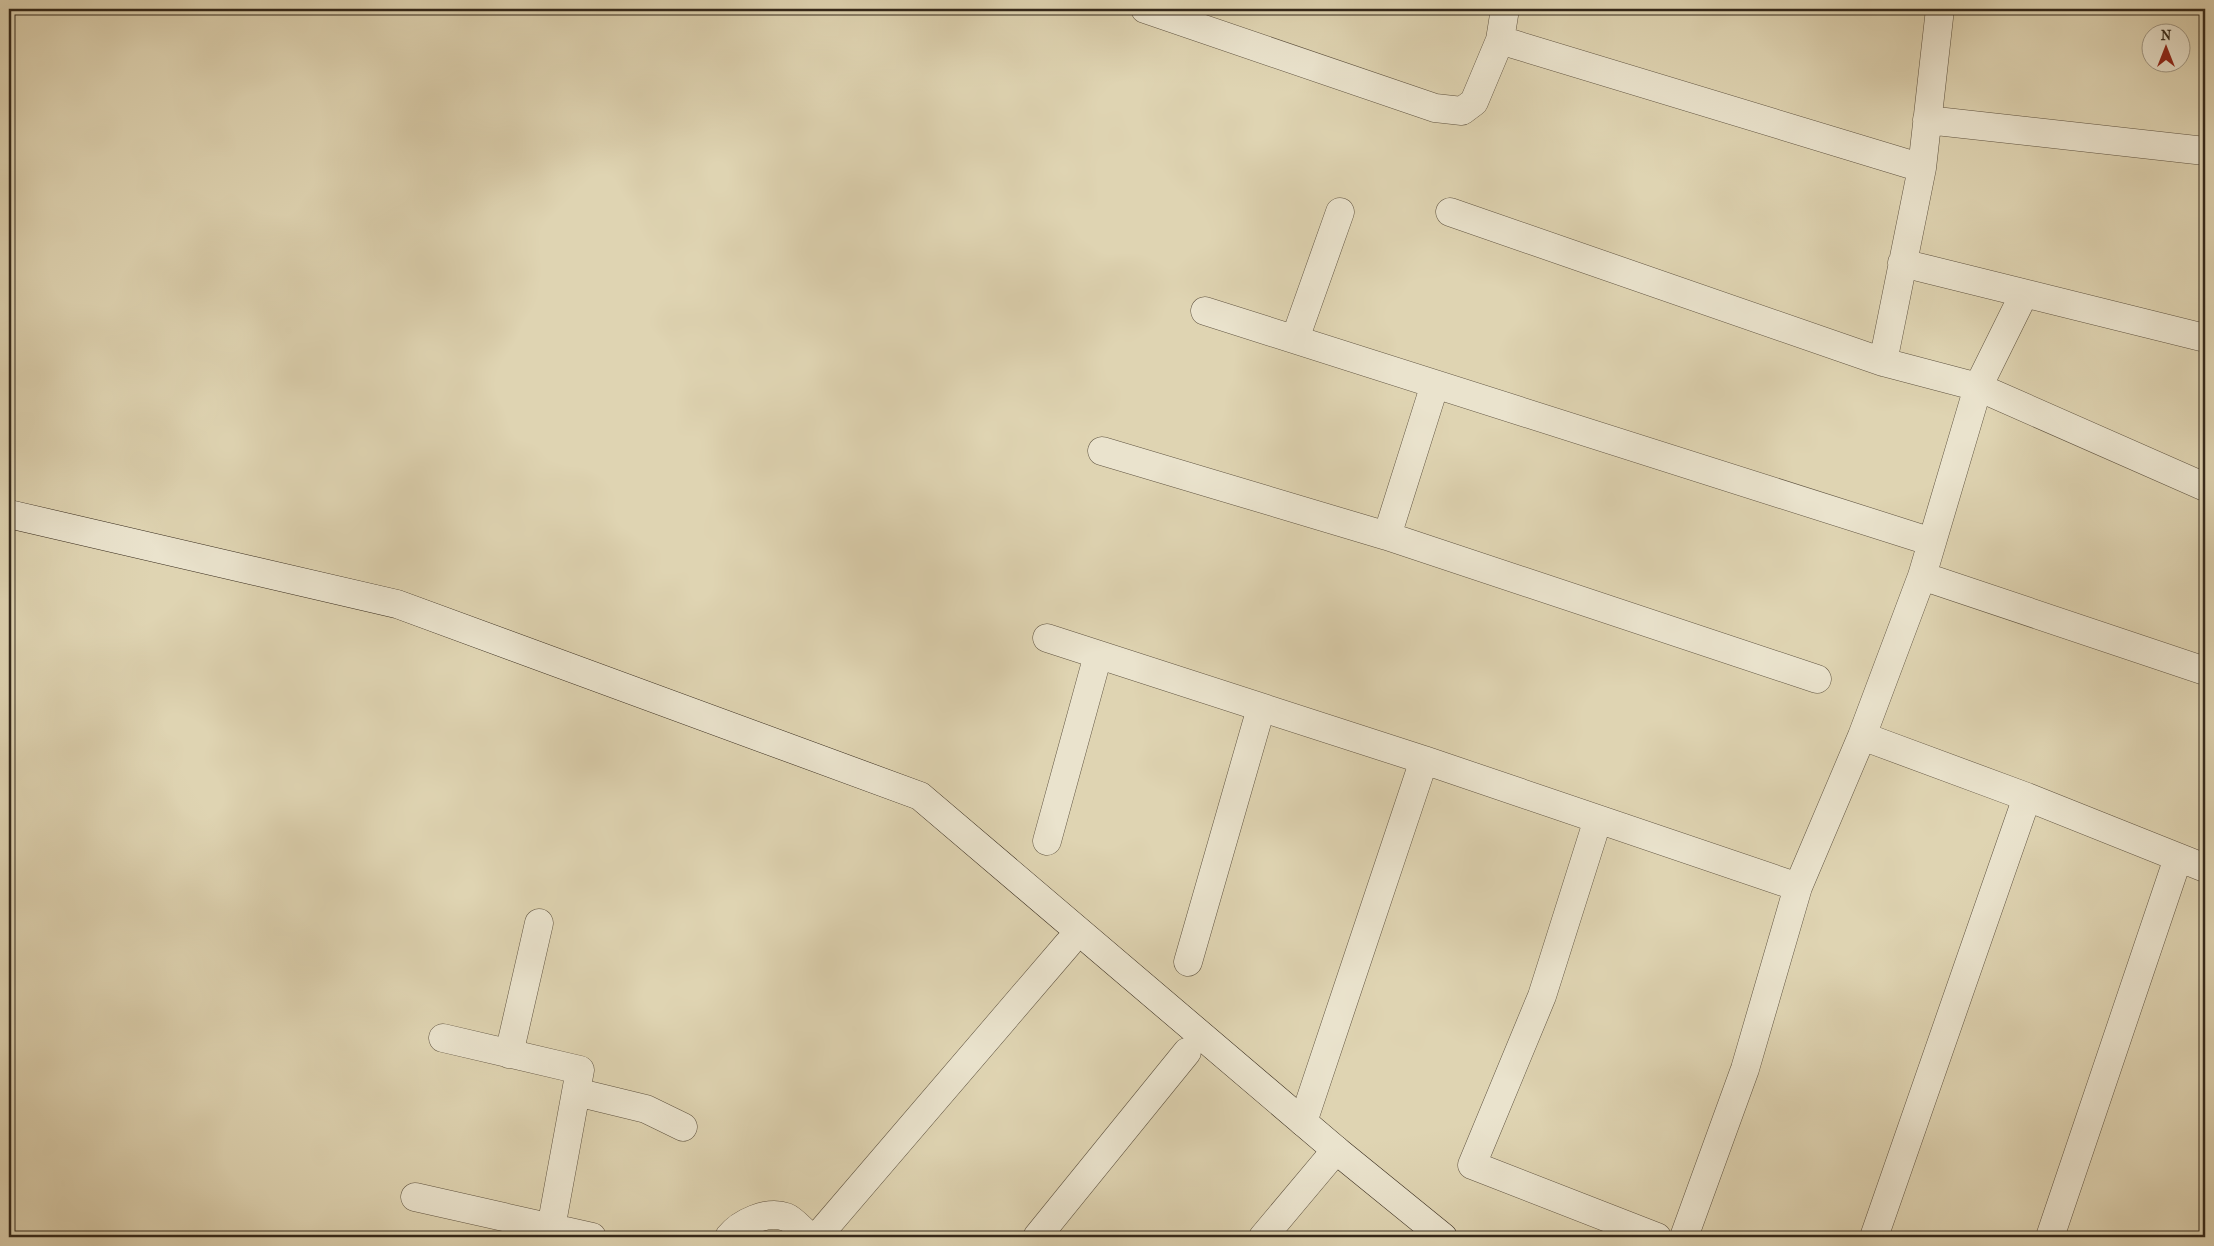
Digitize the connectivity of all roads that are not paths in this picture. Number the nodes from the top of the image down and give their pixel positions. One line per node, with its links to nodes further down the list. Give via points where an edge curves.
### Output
1 (1145, 9): 4 (street, via 1435,108 1462,111 1474,102)
2 (1505, 9): 4 (street)
3 (1940, 9): 5 (street)
4 (1500, 40): 7 (street)
5 (1927, 120): 6 (street); 7 (street)
6 (2205, 151)
7 (1922, 168): 10 (street)
8 (1340, 212): 14 (street)
9 (1450, 212): 15 (street)
10 (1902, 263): 11 (street); 15 (street)
11 (2024, 294): 13 (street); 17 (street)
12 (1204, 311): 14 (street)
13 (2205, 338)
14 (1295, 339): 16 (street)
15 (1883, 362): 17 (street)
16 (1435, 384): 21 (street); 22 (street)
17 (1978, 387): 19 (street); 22 (street)
18 (1102, 451): 21 (street)
19 (2205, 487)
20 (9, 514): 44 (street, via 397,604 920,796)
21 (1387, 536): 27 (street)
22 (1932, 542): 23 (street)
23 (1922, 576): 26 (street); 29 (street)
24 (1047, 638): 25 (street)
25 (1098, 655): 28 (street); 33 (street)
26 (2205, 672)
27 (1817, 679)
28 (1261, 708): 30 (street); 39 (street)
29 (1862, 736): 31 (street); 36 (street)
30 (1424, 760): 32 (street); 44 (street)
31 (2027, 797): 34 (street); 58 (street)
32 (1598, 819): 36 (street); 56 (street, via 1542,996 1472,1165)
33 (1047, 841)
34 (2178, 858): 35 (street); 59 (street)
35 (2205, 868)
36 (1798, 887): 57 (street, via 1745,1069)
37 (539, 923): 42 (street)
38 (1068, 944): 52 (street)
39 (1188, 962)
40 (443, 1038): 42 (street)
41 (1187, 1052): 53 (street)
42 (510, 1054): 43 (street, via 580,1070)
43 (576, 1092): 45 (street, via 646,1109); 48 (street)
44 (1303, 1122): 46 (street)
45 (683, 1127)
46 (1336, 1150): 54 (street); 55 (street)
47 (414, 1197): 48 (street)
48 (551, 1228): 49 (street)
49 (592, 1237)
50 (729, 1237): 51 (street, via 748,1221 767,1216 786,1217)
51 (810, 1237)
52 (817, 1237)
53 (1037, 1237)
54 (1263, 1237)
55 (1444, 1237)
56 (1658, 1237)
57 (1684, 1237)
58 (1874, 1237)
59 (2050, 1237)

